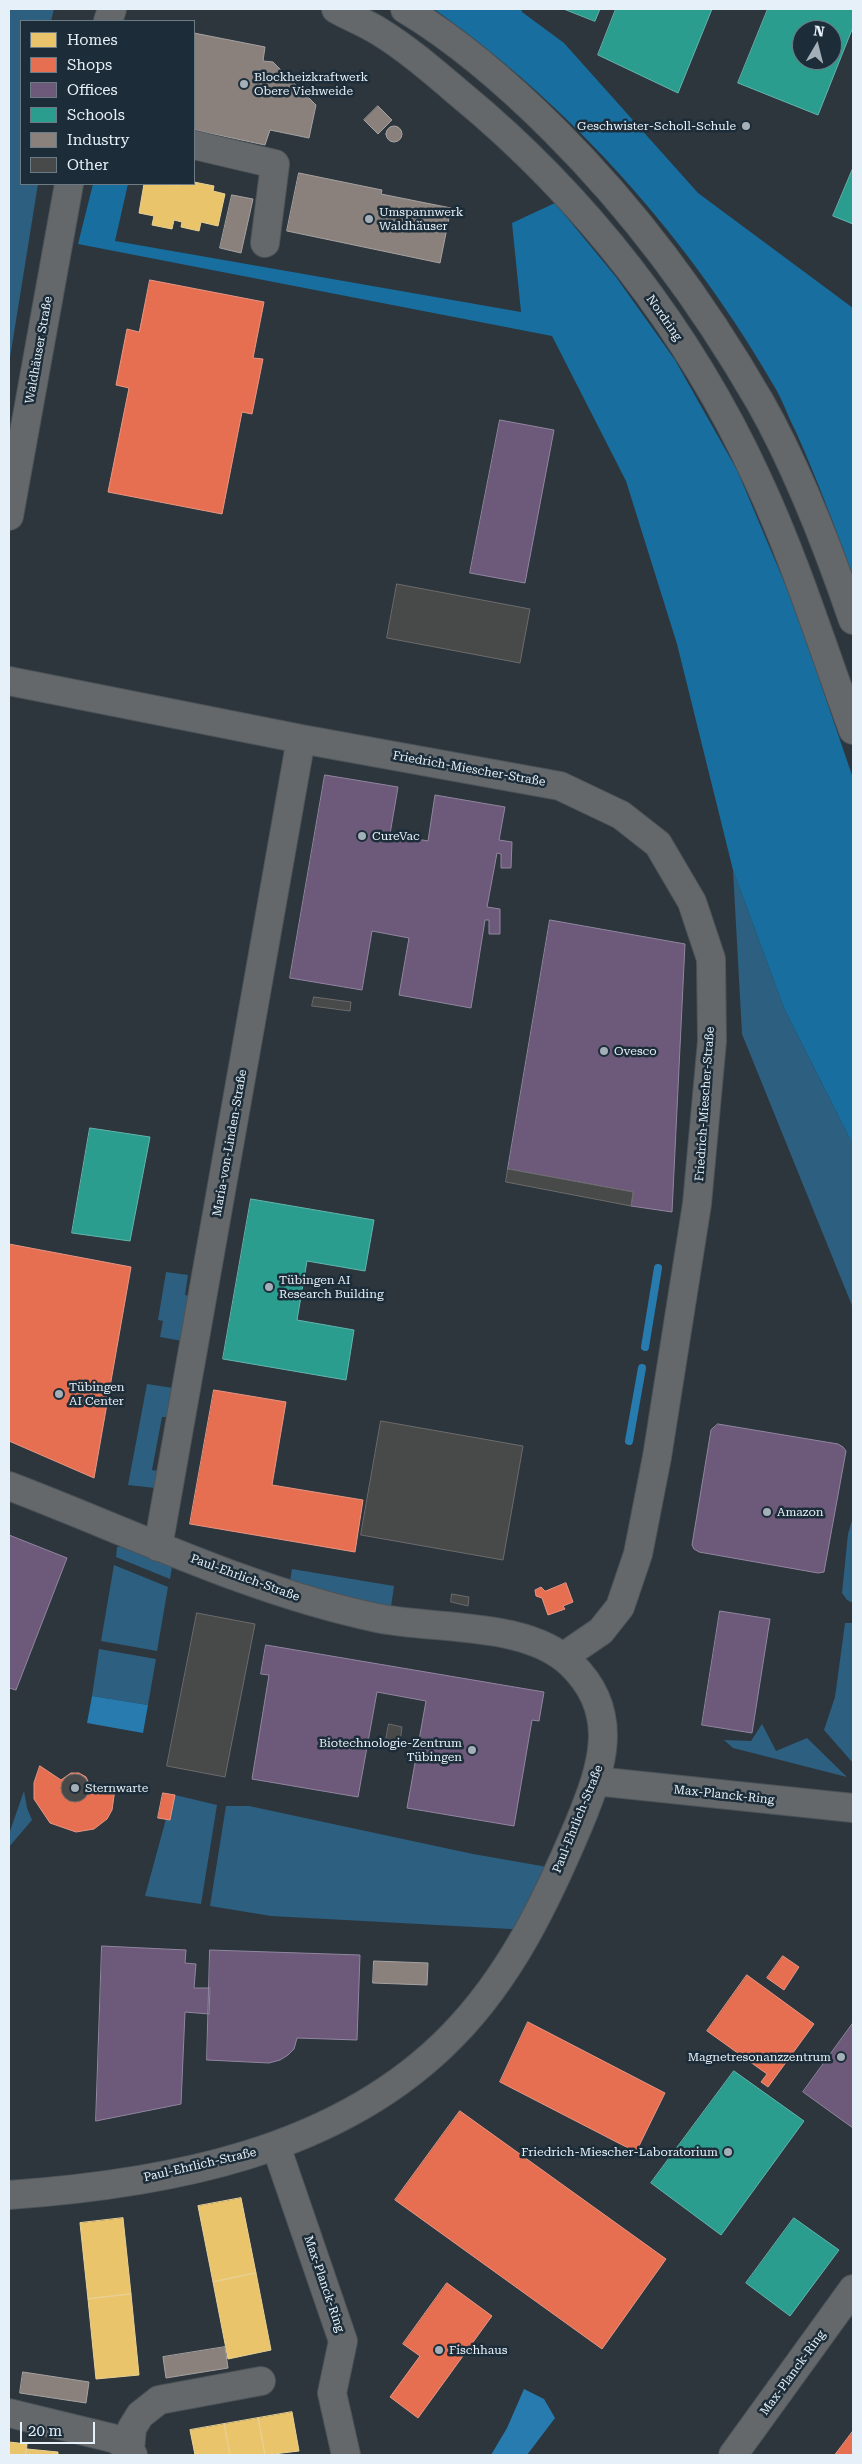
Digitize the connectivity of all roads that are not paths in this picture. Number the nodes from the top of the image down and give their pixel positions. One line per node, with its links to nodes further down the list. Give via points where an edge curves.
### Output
1 (336, 9): 9 (street, Nordring, via 380,32 426,65 509,136 579,208 658,308 710,390 757,477)
2 (405, 9): 7 (street, via 430,24 528,104 584,160 669,261 702,307 761,404 802,489)
3 (195, 145): 5 (street, via 275,164)
4 (69, 185): 6 (street, Waldhäuser Straße)
5 (265, 243)
6 (9, 516)
7 (853, 620)
8 (9, 681): 10 (street, Friedrich-Miescher-Straße)
9 (853, 730)
10 (302, 739): 12 (street, Maria-von-Linden-Straße); 13 (street, Friedrich-Miescher-Straße, via 560,786 613,810 658,844 692,902 711,959 712,1040 697,1204 657,1457 638,1554 620,1607 602,1631)
11 (9, 1486): 12 (street, Paul-Ehrlich-Straße)
12 (158, 1547): 13 (street, Paul-Ehrlich-Straße, via 315,1603 381,1619 520,1637 540,1642)
13 (563, 1657): 14 (street, Paul-Ehrlich-Straße, via 588,1686 603,1726 603,1756)
14 (595, 1781): 15 (street, Max-Planck-Ring); 16 (street, Paul-Ehrlich-Straße, via 559,1869 529,1930 500,1977 456,2033 399,2082 374,2098 346,2115)
15 (853, 1808)
16 (276, 2146): 17 (street, Paul-Ehrlich-Straße, via 248,2156 139,2179 64,2191); 22 (street, Max-Planck-Ring, via 344,2341 332,2393)
17 (9, 2195)
18 (853, 2290): 23 (street, Max-Planck-Ring)
19 (261, 2381): 21 (street, via 159,2400 140,2415 132,2428)
20 (9, 2413): 21 (street, via 116,2439)
21 (132, 2452)
22 (346, 2455)
23 (733, 2455)

